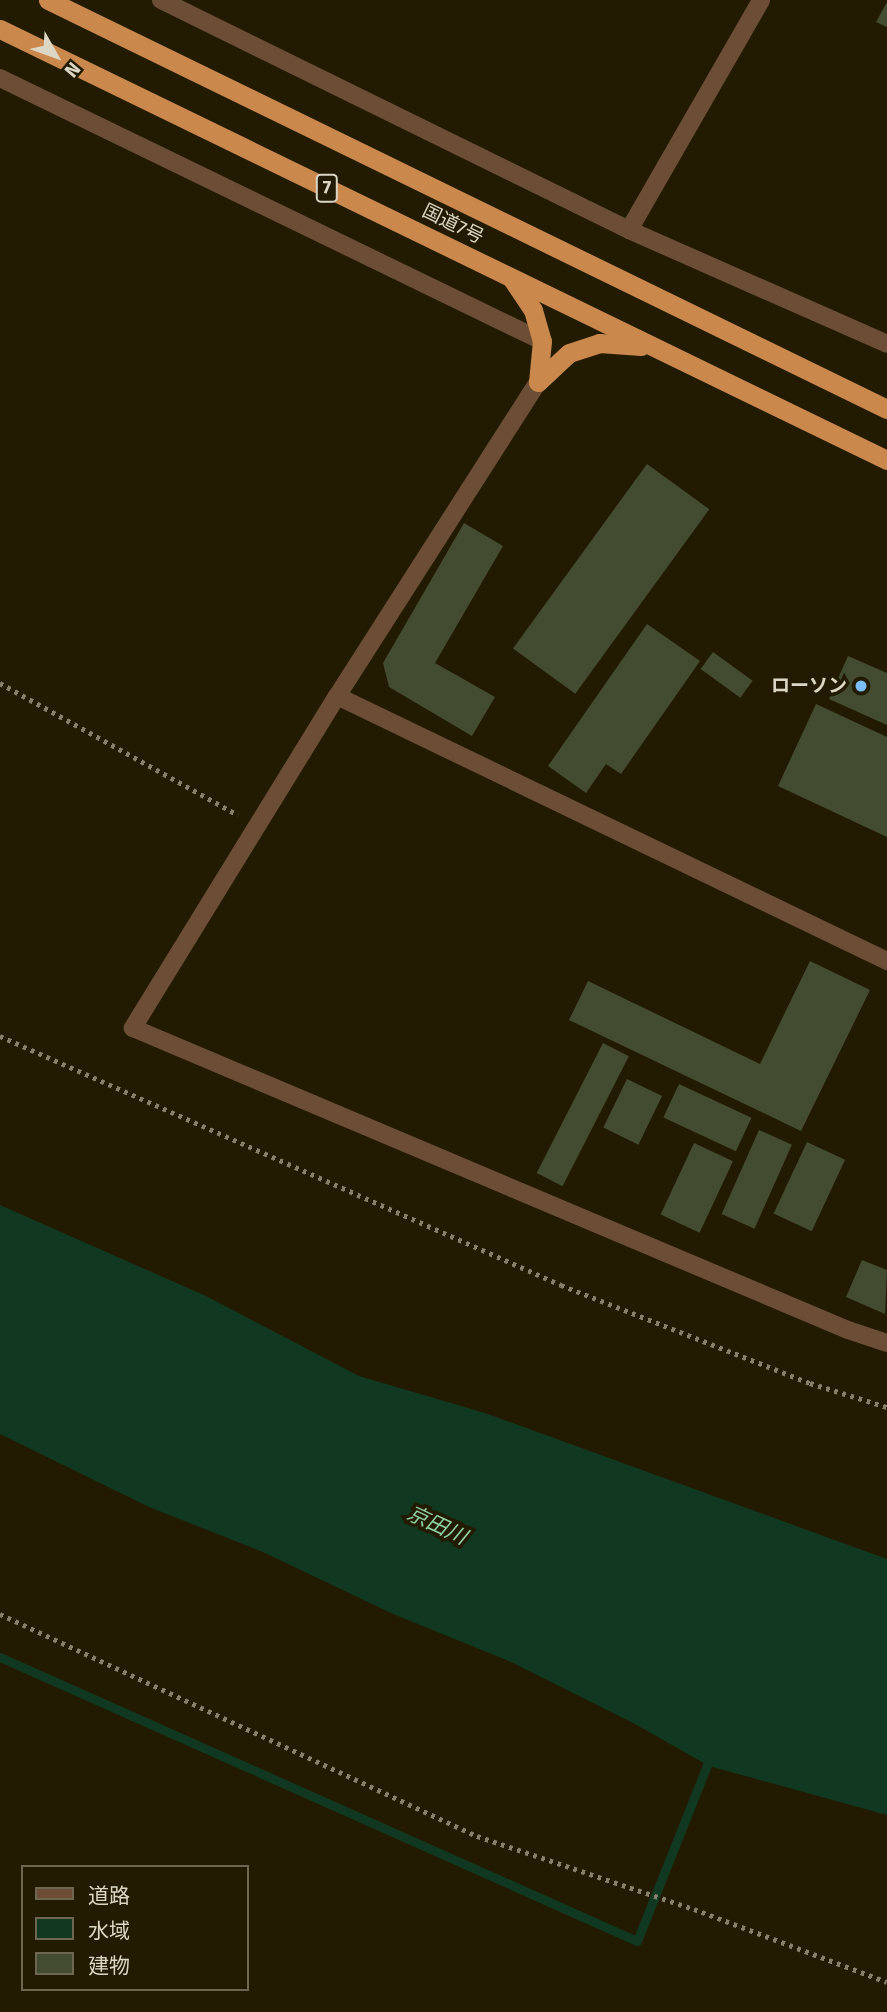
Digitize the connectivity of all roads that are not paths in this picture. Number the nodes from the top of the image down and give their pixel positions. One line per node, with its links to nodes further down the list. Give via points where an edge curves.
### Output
1 (48, 0): 12 (highway, 国道7号 / 7)
2 (161, 0): 6 (street)
3 (761, 0): 6 (street)
4 (0, 29): 7 (highway, 国道7号 / 7)
5 (0, 78): 8 (street)
6 (629, 230): 9 (street)
7 (512, 278): 8 (highway, via 533,310); 10 (highway, 国道7号 / 7)
8 (542, 341): 11 (highway)
9 (887, 344)
10 (653, 347): 11 (highway, via 599,343 569,353); 13 (highway, 国道7号 / 7)
11 (538, 382): 14 (street)
12 (887, 409)
13 (887, 460)
14 (337, 696): 15 (street); 16 (street, via 133,1028)
15 (887, 961)
16 (887, 1343)

